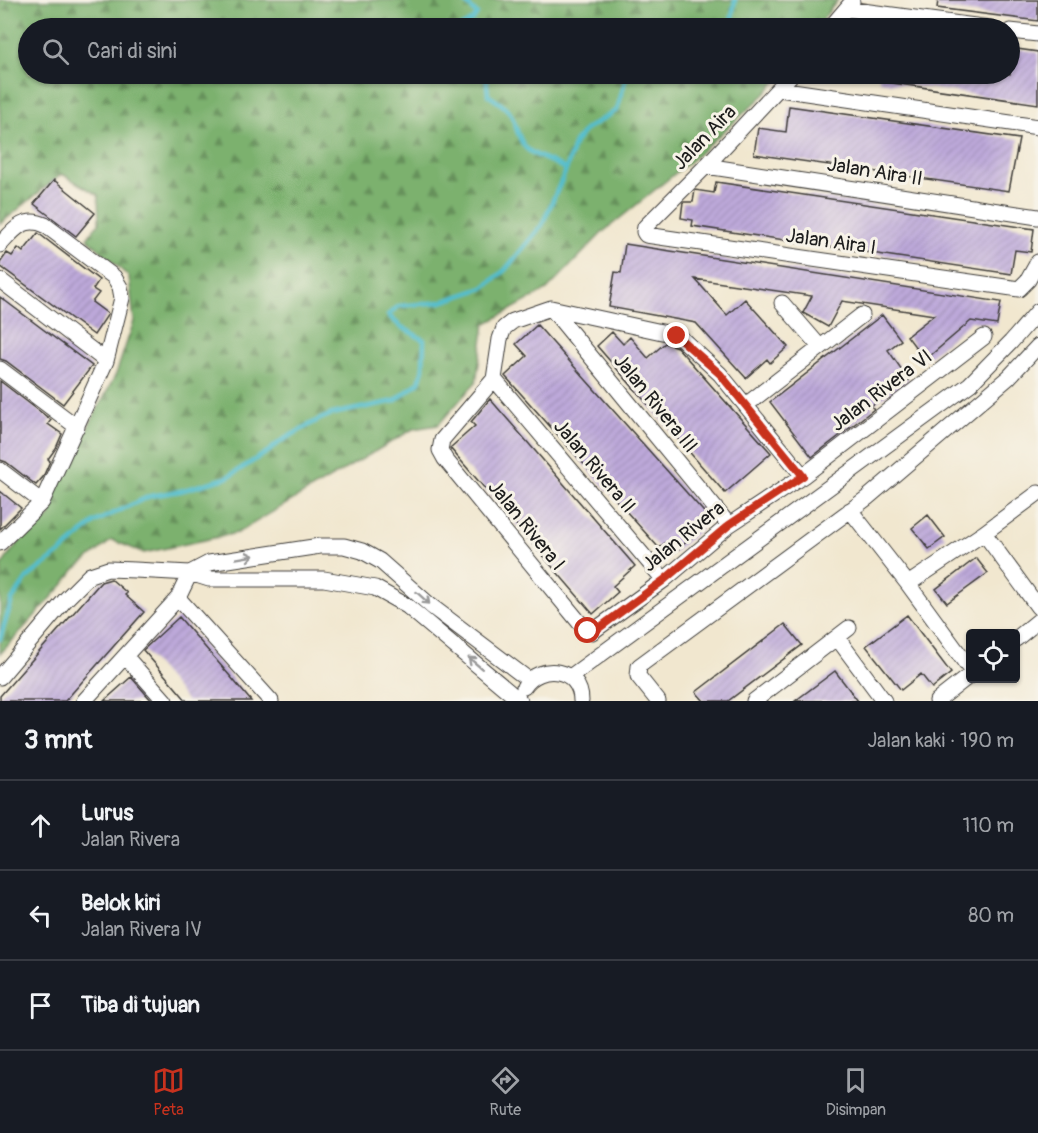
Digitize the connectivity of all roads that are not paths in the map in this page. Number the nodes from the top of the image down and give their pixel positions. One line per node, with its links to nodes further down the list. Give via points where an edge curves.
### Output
1 (850, 4): 2 (street); 3 (street)
2 (838, 18)
3 (932, 18)
4 (1020, 32): 5 (street)
5 (1038, 34)
6 (783, 84): 7 (street, Jalan Aira)
7 (779, 89): 8 (street); 9 (street, Jalan Aira)
8 (1038, 127)
9 (706, 166): 10 (street, Jalan Aira II); 11 (street, Jalan Aira)
10 (1038, 217)
11 (645, 227): 13 (street, Jalan Aira I, via 644,232 650,236 1019,289)
12 (0, 245): 22 (street, via 24,222 37,221 114,277 122,297)
13 (1038, 262)
14 (0, 280): 22 (street)
15 (782, 303): 21 (street)
16 (551, 308): 24 (street, via 504,328); 25 (street, via 677,336 720,374); 34 (street, Jalan Rivera III)
17 (1038, 311): 33 (street, via 970,384)
18 (862, 315): 21 (street)
19 (984, 337): 28 (street, Jalan Rivera VI)
20 (1038, 346): 32 (street, via 1009,376)
21 (820, 347): 25 (street)
22 (106, 361): 26 (street)
23 (0, 369): 26 (street)
24 (494, 379): 39 (street, Jalan Rivera II); 45 (street, Jalan Rivera I, via 442,440 440,450 584,628)
25 (746, 405): 28 (street)
26 (77, 427): 31 (street)
27 (0, 470): 31 (street)
28 (803, 476): 30 (street, Jalan Rivera)
29 (1038, 493): 35 (street)
30 (769, 498): 33 (street); 34 (street, Jalan Rivera)
31 (42, 502): 36 (street)
32 (850, 510): 40 (street); 59 (street, via 639,666 638,676)
33 (787, 519): 50 (street)
34 (729, 525): 39 (street, Jalan Rivera)
35 (984, 533): 40 (street); 43 (street)
36 (0, 543)
37 (380, 561): 38 (street, one-way to 37, via 209,563 320,546 344,546); 41 (street); 52 (street, one-way to 52, via 431,606)
38 (190, 573): 41 (street, via 209,579 324,579); 42 (street); 49 (street, via 108,569 90,576)
39 (664, 580): 45 (street, Jalan Rivera)
40 (908, 584): 48 (street)
41 (375, 588): 57 (street, one-way to 41, via 407,606)
42 (178, 598): 47 (street); 56 (street)
43 (1038, 607)
44 (1038, 621): 46 (street)
45 (592, 632)
46 (1020, 636)
47 (126, 657): 54 (street); 55 (street)
48 (966, 664)
49 (0, 677)
50 (570, 677): 52 (street, via 553,670); 58 (street, via 579,689)
51 (966, 678): 61 (street)
52 (529, 680): 57 (street)
53 (761, 699): 60 (street, via 844,634)
54 (84, 701)
55 (165, 701)
56 (271, 701)
57 (520, 701)
58 (581, 701)
59 (658, 701)
60 (884, 701)
61 (938, 701)

